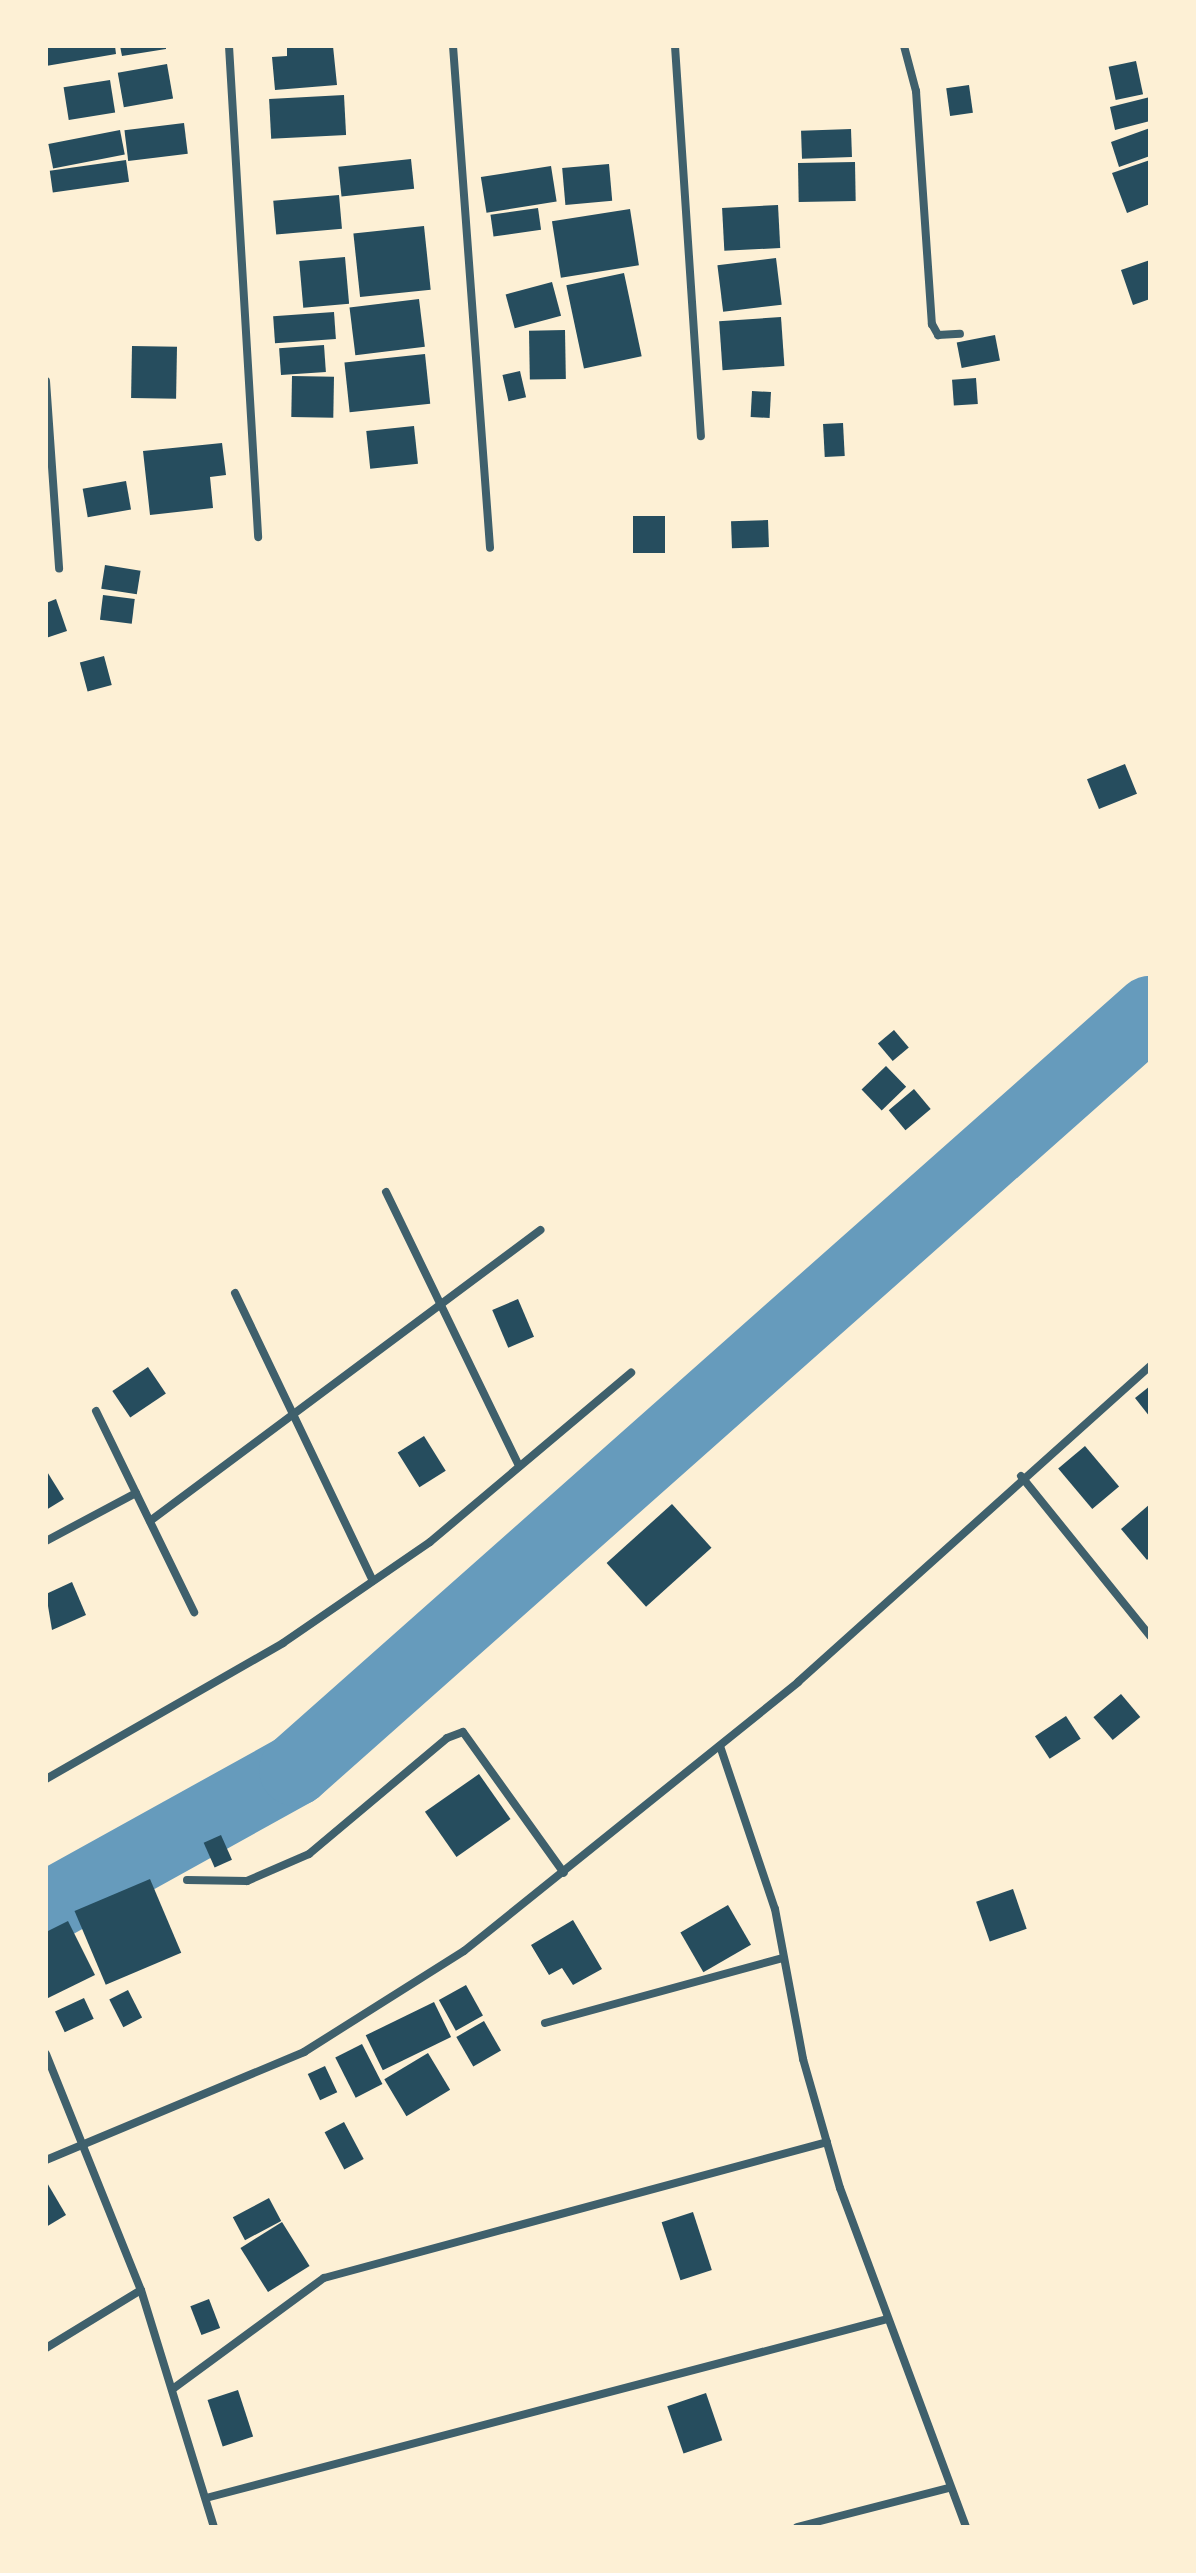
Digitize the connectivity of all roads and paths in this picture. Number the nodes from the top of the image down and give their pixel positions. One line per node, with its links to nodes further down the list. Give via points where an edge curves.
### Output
1 (229, 46): 8 (street)
2 (453, 46): 9 (street)
3 (675, 46): 7 (street)
4 (904, 46): 5 (street, via 916,91 932,324 938,335)
5 (960, 334)
6 (46, 381): 10 (street)
7 (701, 436)
8 (258, 537)
9 (490, 548)
10 (59, 569)
11 (386, 1192): 14 (street)
12 (541, 1230): 14 (street)
13 (235, 1293): 18 (street)
14 (439, 1306): 18 (street); 19 (street)
15 (1150, 1366): 20 (street)
16 (631, 1373): 19 (street)
17 (96, 1411): 21 (street)
18 (293, 1415): 22 (street); 24 (street)
19 (519, 1466): 24 (street)
20 (1021, 1476): 26 (street); 27 (street)
21 (136, 1493): 22 (street); 23 (street)
22 (150, 1521): 25 (street)
23 (46, 1541)
24 (373, 1581): 28 (street, via 283,1643)
25 (194, 1612)
26 (1150, 1636)
27 (720, 1746): 29 (street); 31 (street, via 756,1839)
28 (46, 1779)
29 (564, 1873): 30 (street, via 463,1732 447,1738 309,1854 247,1881); 35 (street, via 464,1951 304,2052)
30 (187, 1880)
31 (783, 1958): 32 (street); 34 (street)
32 (545, 2023)
33 (46, 2054): 35 (street)
34 (827, 2142): 38 (street); 40 (street, via 324,2278)
35 (83, 2147): 36 (street); 37 (street)
36 (46, 2160)
37 (141, 2290): 39 (street); 40 (street)
38 (888, 2319): 41 (street); 42 (street)
39 (46, 2348)
40 (174, 2388): 42 (street)
41 (949, 2488): 44 (street); 45 (street)
42 (206, 2498): 43 (street)
43 (214, 2527)
44 (797, 2527)
45 (966, 2527)

